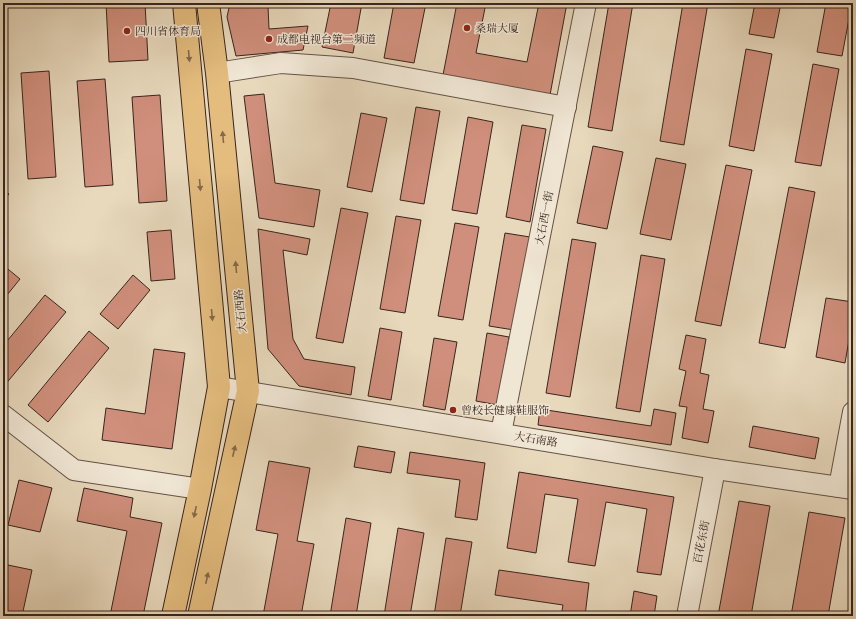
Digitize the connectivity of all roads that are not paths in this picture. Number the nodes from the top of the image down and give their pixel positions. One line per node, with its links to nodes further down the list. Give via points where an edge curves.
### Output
1 (184, 3): 6 (main road, one-way to 6)
2 (208, 3): 4 (main road, 大石西路)
3 (586, 3): 5 (street, 大石西一街)
4 (217, 73): 5 (street, via 281,63 353,68); 7 (main road, 大石西路, one-way to 4)
5 (566, 107): 10 (street, 大石西一街)
6 (219, 387): 7 (street, 大石南路); 13 (main road)
7 (248, 391): 10 (street, 大石南路); 15 (main road, 大石西路, one-way to 7)
8 (853, 412): 12 (street)
9 (3, 415): 13 (street, via 74,470)
10 (501, 433): 11 (street, 大石南路)
11 (715, 468): 12 (street, 大石南路); 16 (street, 百花东街)
12 (846, 488)
13 (200, 489): 14 (main road, one-way to 14)
14 (173, 616)
15 (199, 616)
16 (687, 616)

